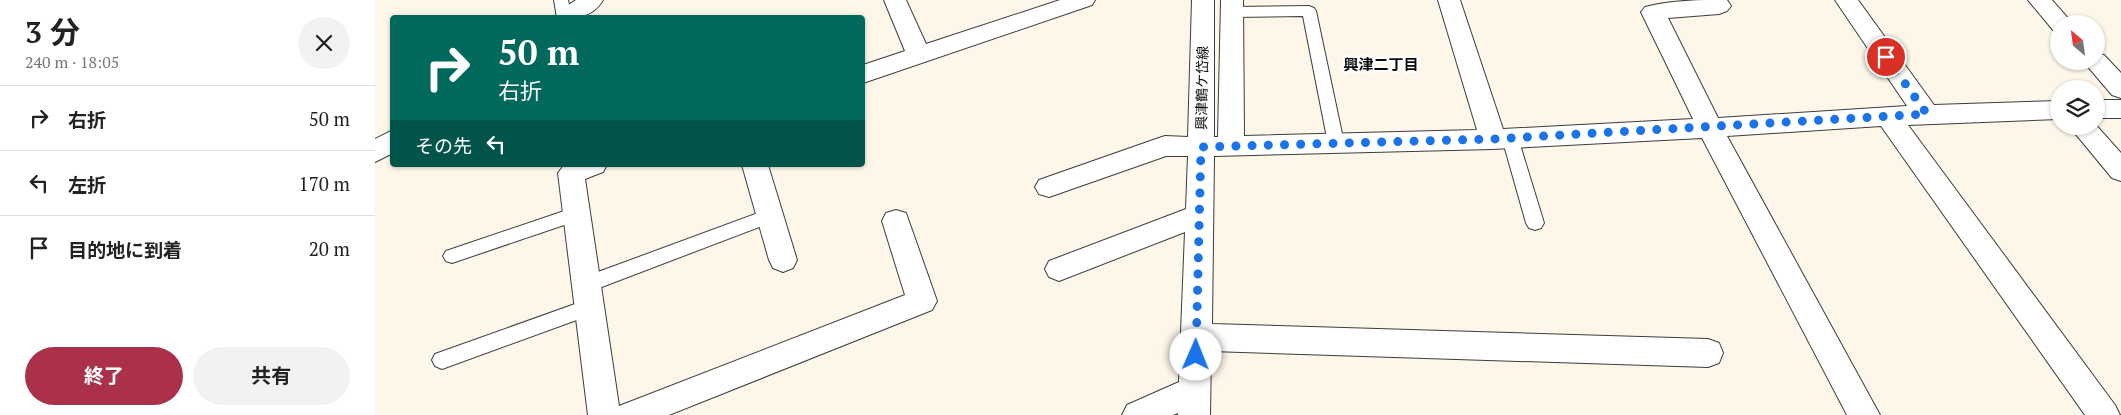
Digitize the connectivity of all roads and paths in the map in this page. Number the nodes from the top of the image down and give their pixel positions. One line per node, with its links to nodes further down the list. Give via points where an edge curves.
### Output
1 (561, 0): 11 (lane)
2 (592, 0): 12 (street)
3 (895, 0): 14 (street)
4 (1084, 0): 14 (street)
5 (1203, 0): 29 (street, 興津鶴ケ岱線)
6 (1449, 0): 25 (street)
7 (1715, 0): 23 (street, via 1719,6 1653,12)
8 (1846, 0): 21 (street)
9 (2039, 0): 13 (street)
10 (1232, 6): 27 (lane, via 1309,11); 28 (street)
11 (564, 15)
12 (570, 15)
13 (2053, 15)
14 (919, 55): 16 (street)
15 (2103, 70): 17 (street)
16 (865, 73)
17 (2121, 89)
18 (2105, 109): 19 (street)
19 (2121, 109)
20 (2050, 110): 21 (street)
21 (1927, 114): 22 (street)
22 (1888, 116): 23 (street); 52 (street)
23 (1710, 128): 25 (street); 51 (street)
24 (2090, 135): 33 (street)
25 (1502, 138): 27 (street); 39 (lane)
26 (390, 142): 30 (street)
27 (1336, 143): 28 (street)
28 (1231, 146): 29 (street)
29 (1201, 147): 34 (street, via 1165,146); 36 (street, 興津鶴ケ岱線)
30 (375, 152)
31 (588, 167): 35 (street, via 571,173)
32 (756, 167): 37 (street)
33 (2121, 171)
34 (1049, 187)
35 (576, 214): 40 (lane); 43 (street)
36 (1200, 215): 42 (street); 44 (street, 興津鶴ケ岱線)
37 (769, 216): 41 (street); 43 (lane)
38 (896, 221): 49 (street, via 922,300)
39 (1535, 223)
40 (452, 256)
41 (783, 260)
42 (1059, 269)
43 (588, 296): 46 (lane); 48 (street)
44 (1196, 337): 45 (street); 47 (street, 興津鶴ケ岱線)
45 (1708, 353)
46 (442, 360)
47 (1194, 403): 50 (street)
48 (604, 415)
49 (631, 415)
50 (1138, 415)
51 (1864, 415)
52 (2104, 415)

